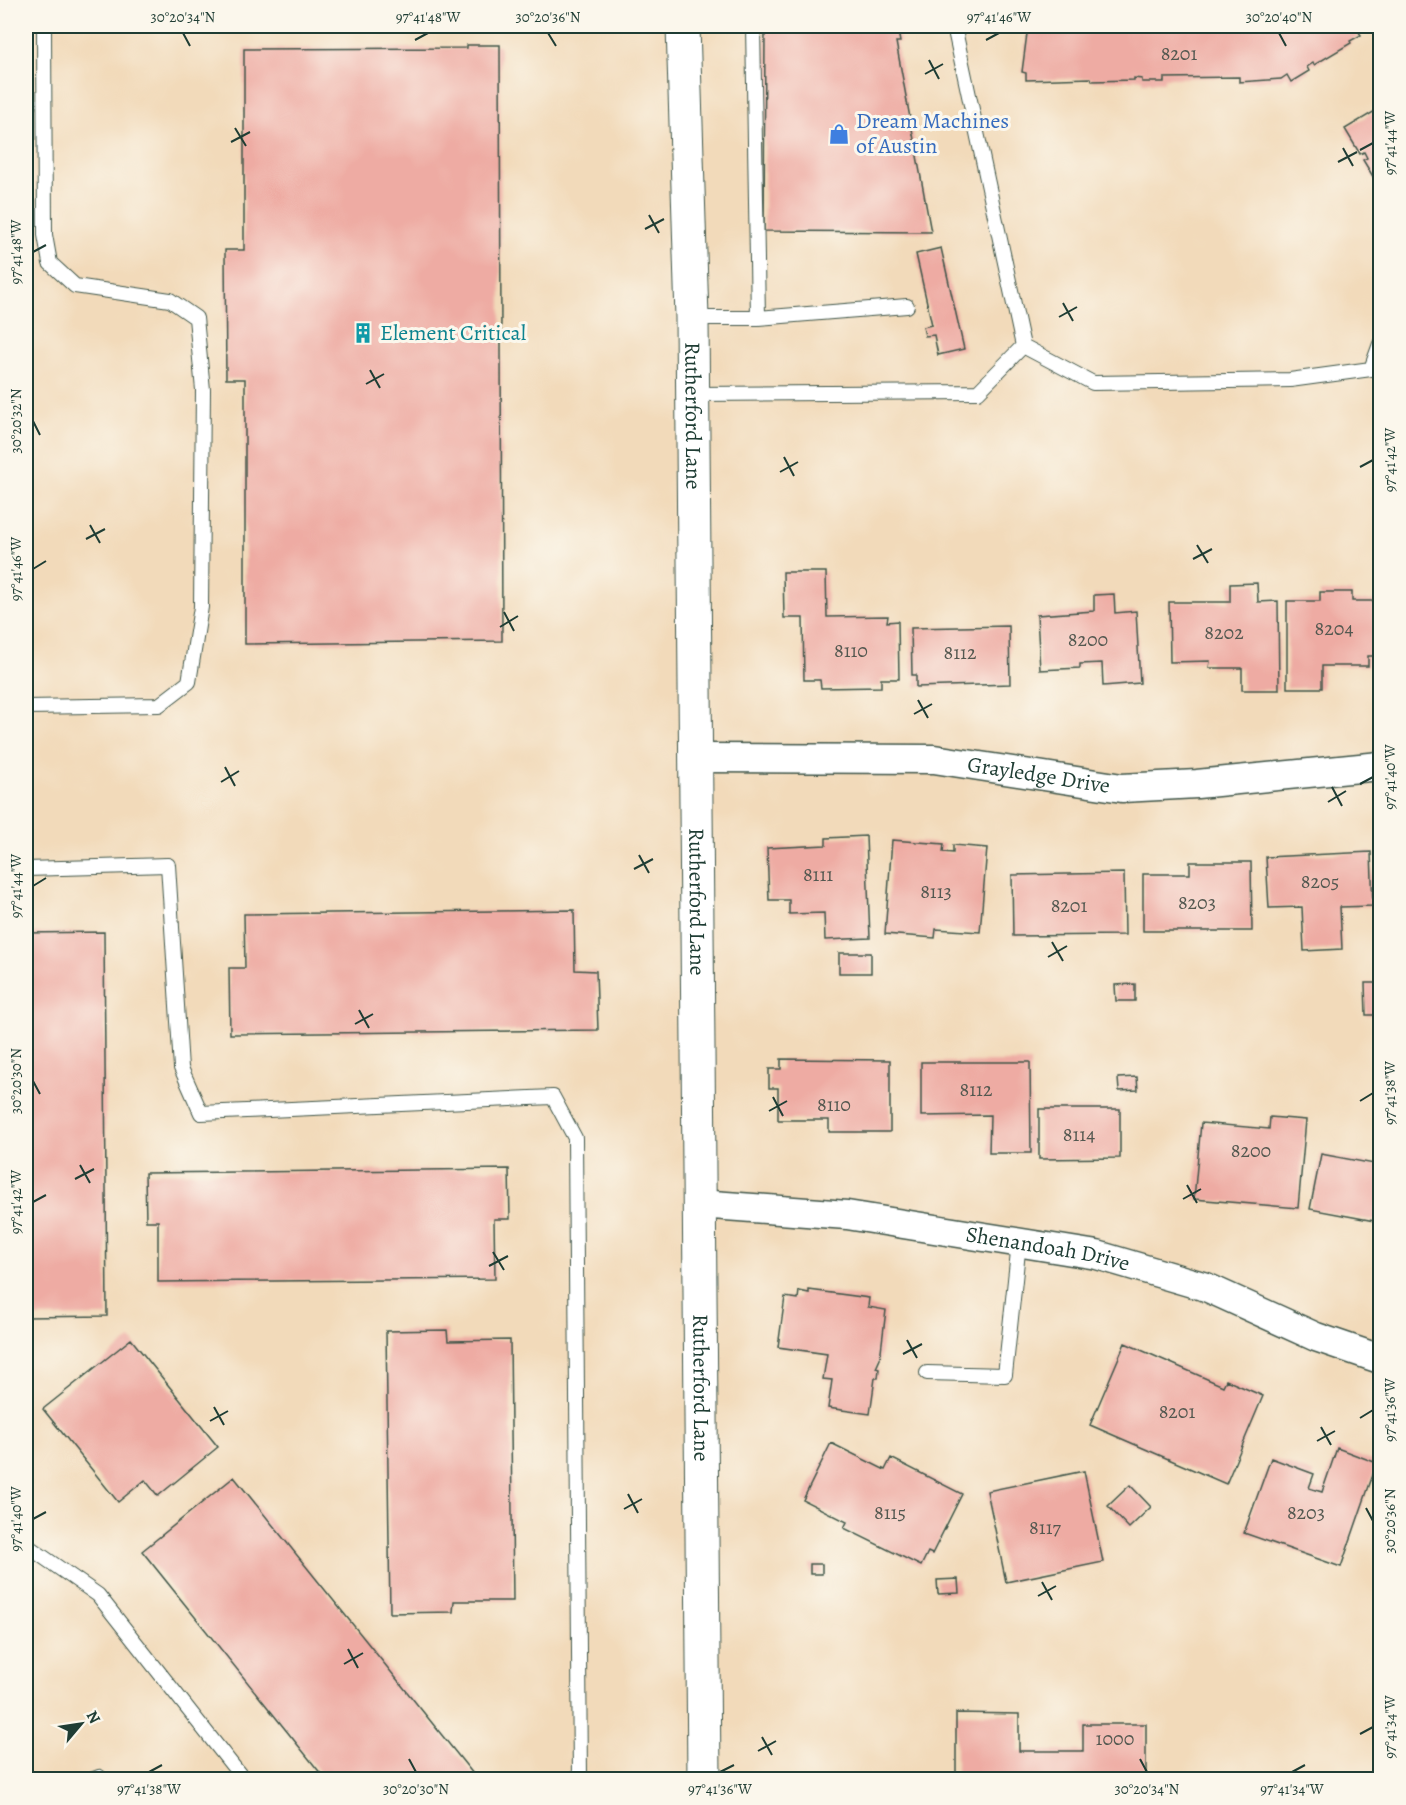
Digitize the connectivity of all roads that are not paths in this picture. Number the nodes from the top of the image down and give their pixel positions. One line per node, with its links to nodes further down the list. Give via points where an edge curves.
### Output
1 (44, 26): 11 (lane, via 45,235 50,263 75,286 170,300 196,318 203,390 201,596 189,682 159,705)
2 (683, 26): 6 (street, Rutherford Lane)
3 (753, 26): 7 (lane)
4 (954, 26): 9 (lane)
5 (908, 306): 7 (lane)
6 (692, 318): 7 (lane); 10 (street, Rutherford Lane)
7 (758, 318)
8 (1380, 344): 9 (lane, via 1371,369 1290,380 1093,383)
9 (1023, 346): 10 (lane, via 978,392)
10 (693, 394): 12 (street, Rutherford Lane)
11 (26, 707)
12 (696, 758): 13 (street, Grayledge Drive, via 934,759 1122,788); 15 (street, Rutherford Lane)
13 (1380, 766)
14 (26, 869): 23 (lane, via 168,865 181,1068 201,1113 553,1097 575,1138)
15 (699, 1204): 16 (street, Shenandoah Drive, via 847,1215); 24 (street, Rutherford Lane)
16 (1019, 1242): 17 (street, Shenandoah Drive, via 1097,1255 1206,1287 1316,1337); 18 (lane, via 1005,1375)
17 (1380, 1359)
18 (927, 1373)
19 (26, 1545): 22 (lane, via 98,1595)
20 (91, 1779): 21 (lane)
21 (101, 1779)
22 (244, 1779)
23 (580, 1779)
24 (704, 1779)

